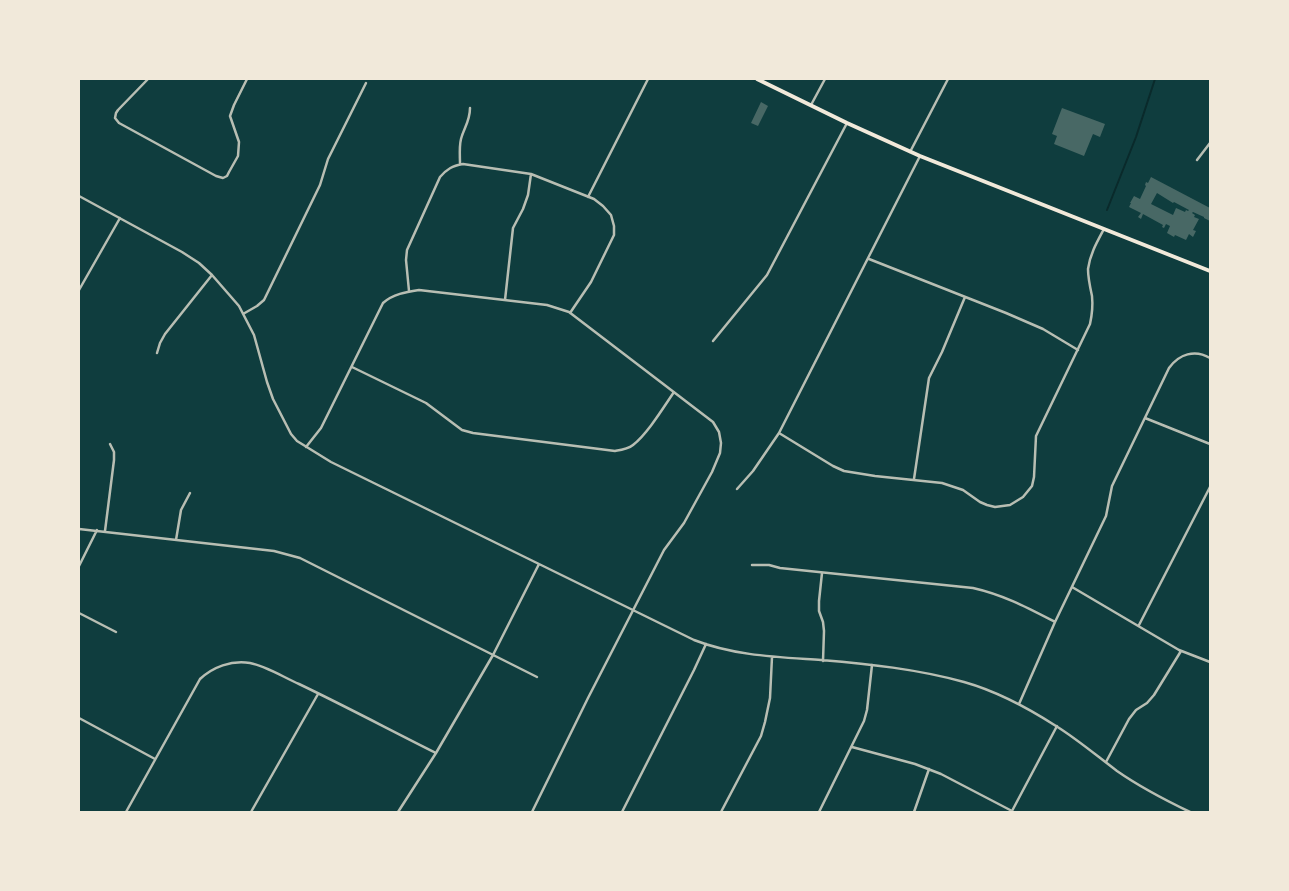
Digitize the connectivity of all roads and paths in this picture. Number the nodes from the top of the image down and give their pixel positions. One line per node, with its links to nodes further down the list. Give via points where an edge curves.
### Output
1 (148, 79): 2 (street, via 118,110 116,118 219,178 227,176 238,156 239,142 230,116)
2 (247, 79)
3 (648, 79): 18 (street)
4 (758, 79): 8 (main road)
5 (825, 79): 8 (street)
6 (948, 79): 12 (street)
7 (366, 83): 29 (street, via 264,300)
8 (811, 105): 10 (main road)
9 (470, 108): 15 (street, via 461,137)
10 (847, 123): 12 (main road); 30 (street, via 767,275)
11 (1210, 143): 14 (street)
12 (910, 152): 13 (main road)
13 (920, 156): 20 (main road); 21 (street)
14 (1198, 160)
15 (460, 164): 16 (street); 25 (street, via 453,165 440,177 407,250)
16 (531, 174): 18 (street); 27 (street, via 528,195 513,228)
17 (79, 196): 19 (street)
18 (588, 196): 28 (street, via 611,215 614,235 591,282)
19 (120, 218): 23 (street, via 182,252); 24 (street)
20 (1104, 229): 22 (main road); 31 (street, via 1090,260 1092,314)
21 (868, 259): 26 (street); 37 (street)
22 (1210, 271)
23 (212, 275): 29 (street); 32 (street, via 165,334)
24 (79, 290)
25 (409, 291): 27 (street); 34 (street, via 383,303)
26 (964, 297): 31 (street, via 1043,329); 41 (street, via 929,378)
27 (505, 300): 28 (street, via 547,305)
28 (570, 313): 35 (street)
29 (243, 314): 40 (street, via 254,335 273,399 291,434)
30 (713, 341)
31 (1078, 350): 41 (street, via 1036,436 1032,486 1023,497 1010,505 995,507 949,484)
32 (157, 353)
33 (1210, 358): 36 (street, via 1189,354 1173,363)
34 (351, 366): 35 (street, via 426,403 462,430 615,451 632,445 642,436); 40 (street, via 321,428)
35 (674, 392): 54 (street, via 713,422 719,432 720,453 684,523 664,550)
36 (1145, 418): 39 (street); 53 (street, via 1112,486 1106,516)
37 (778, 433): 41 (street, via 844,471); 43 (street)
38 (110, 444): 47 (street, via 114,460)
39 (1210, 444)
40 (306, 447): 49 (street)
41 (914, 480)
42 (1210, 486): 57 (street)
43 (737, 489)
44 (190, 493): 48 (street, via 181,510)
45 (79, 529): 46 (street)
46 (97, 530): 47 (street); 50 (street)
47 (105, 531): 48 (street)
48 (176, 540): 61 (street, via 274,551 300,558)
49 (539, 564): 54 (street); 61 (street)
50 (79, 566)
51 (752, 566): 52 (street, via 769,565)
52 (822, 573): 56 (street, via 992,592); 63 (street, via 819,611 824,631)
53 (1072, 587): 56 (street); 57 (street)
54 (633, 609): 59 (street); 79 (street)
55 (79, 613): 58 (street)
56 (1055, 622): 68 (street)
57 (1139, 625): 60 (street)
58 (116, 632)
59 (706, 644): 62 (street); 80 (street)
60 (1181, 651): 64 (street); 74 (street, via 1154,695 1129,719)
61 (493, 655): 66 (street); 72 (street)
62 (772, 657): 63 (street); 81 (street, via 766,722)
63 (823, 660): 65 (street)
64 (1210, 662)
65 (872, 665): 68 (street, via 965,682); 71 (street, via 868,710)
66 (536, 677)
67 (318, 693): 72 (street); 73 (street, via 249,663 237,662 215,668 200,679); 77 (street)
68 (1019, 704): 70 (street)
69 (79, 718): 73 (street)
70 (1057, 726): 74 (street); 84 (street)
71 (852, 747): 75 (street); 82 (street)
72 (436, 753): 78 (street)
73 (155, 760): 76 (street)
74 (1106, 762): 85 (street, via 1146,789)
75 (929, 769): 83 (street); 84 (street)
76 (126, 812)
77 (252, 812)
78 (398, 812)
79 (532, 812)
80 (622, 812)
81 (721, 812)
82 (819, 812)
83 (914, 812)
84 (1012, 812)
85 (1190, 812)

